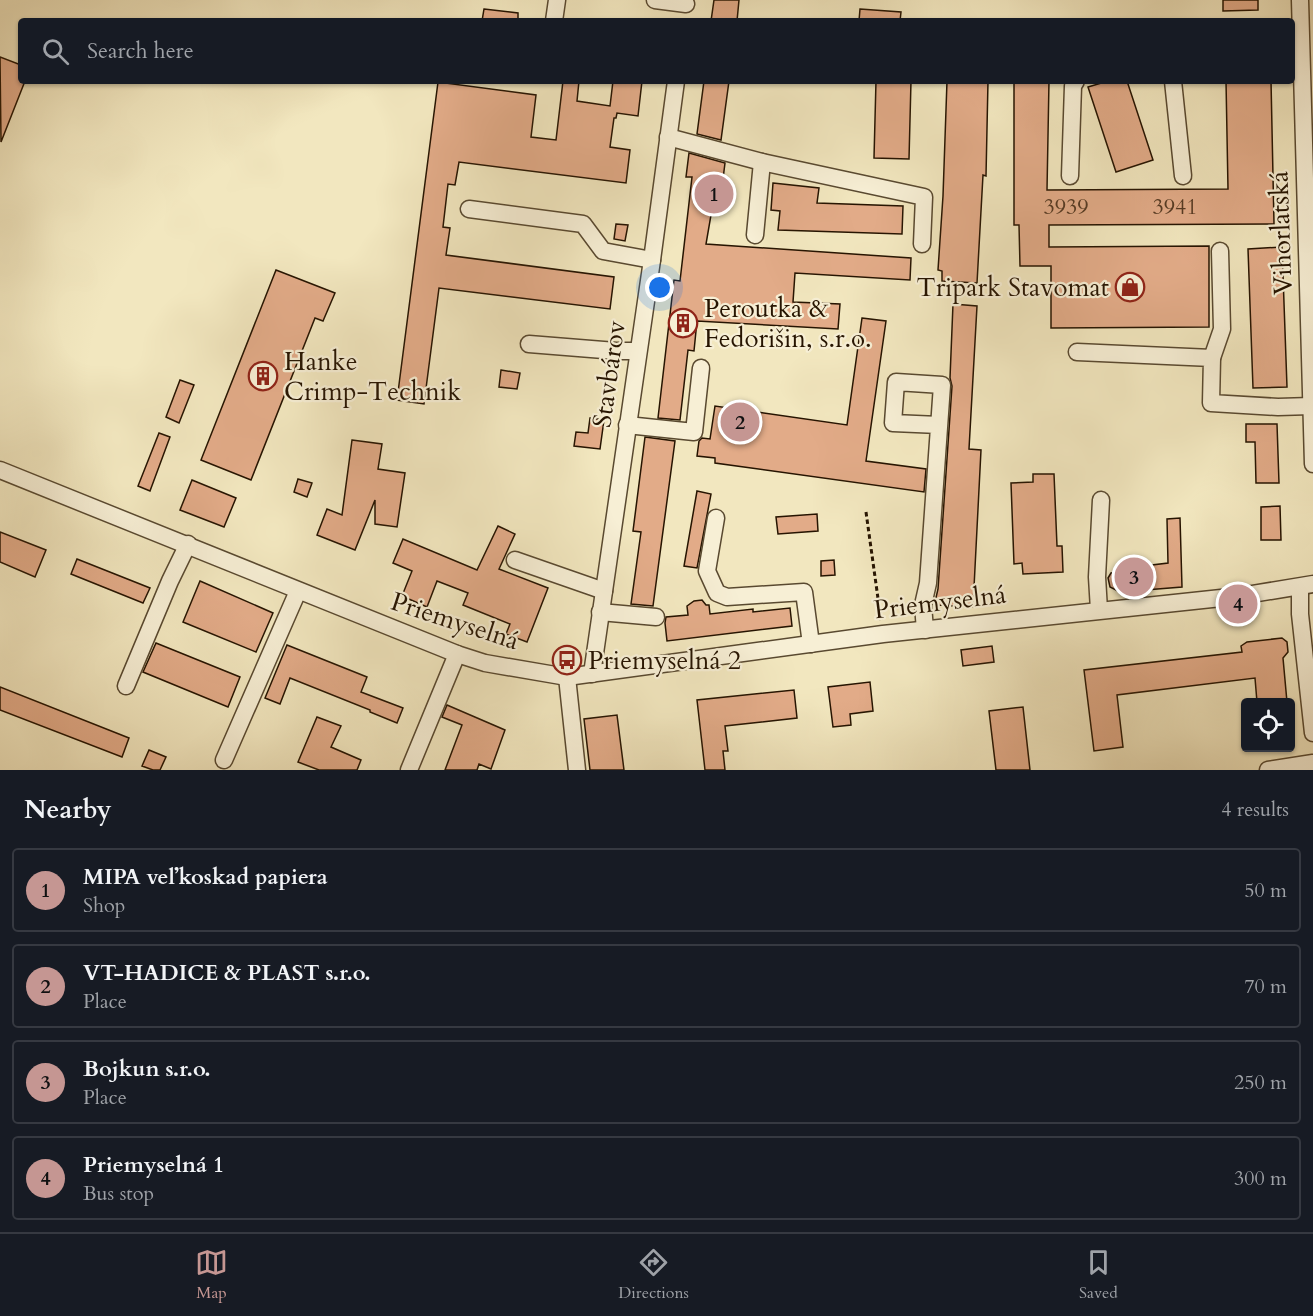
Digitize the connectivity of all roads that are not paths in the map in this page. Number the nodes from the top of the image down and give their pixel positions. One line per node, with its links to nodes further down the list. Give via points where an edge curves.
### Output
1 (557, 0): 5 (street)
2 (655, 0): 3 (street)
3 (686, 2): 6 (street)
4 (1304, 10): 7 (street, Vihorlatská)
5 (554, 18)
6 (683, 18)
7 (1297, 50): 25 (street, Vihorlatská)
8 (676, 84): 11 (street, Stavbárov)
9 (1074, 84): 13 (street)
10 (1173, 84): 14 (street)
11 (668, 137): 12 (street); 19 (street, Stavbárov)
12 (762, 162): 16 (street); 17 (street, via 924,197)
13 (1070, 176)
14 (1183, 176)
15 (469, 209): 19 (street, via 583,224 603,251)
16 (755, 235)
17 (922, 244)
18 (1220, 251): 23 (street, via 1222,330)
19 (652, 260): 21 (street, Stavbárov)
20 (529, 344): 21 (street)
21 (638, 351): 27 (street, Stavbárov)
22 (1077, 352): 23 (street)
23 (1212, 358): 26 (street, via 1211,403)
24 (700, 368): 27 (street, via 694,432)
25 (1312, 369): 26 (street, Vihorlatská)
26 (1311, 406): 29 (street, Vihorlatská)
27 (627, 425): 37 (street, Stavbárov)
28 (939, 425): 41 (street, via 928,583 923,605)
29 (1313, 464)
30 (0, 470): 33 (street, Priemyselná)
31 (1101, 500): 38 (street)
32 (716, 518): 42 (street, via 707,571 717,593 727,597 804,592)
33 (188, 544): 36 (street, Priemyselná); 46 (street)
34 (515, 560): 37 (street)
35 (1307, 586): 38 (street, Priemyselná); 47 (street, via 1300,614)
36 (298, 591): 43 (street, Priemyselná); 48 (street)
37 (604, 591): 39 (street, Stavbárov)
38 (1099, 610): 41 (street, Priemyselná)
39 (600, 612): 40 (street); 44 (street, Stavbárov)
40 (656, 617)
41 (925, 630): 42 (street, Priemyselná)
42 (811, 644): 44 (street, Priemyselná)
43 (457, 654): 45 (street, Priemyselná, via 484,663); 50 (street)
44 (592, 674): 45 (street, Priemyselná)
45 (567, 677): 51 (street)
46 (126, 686)
47 (1313, 733)
48 (224, 760)
49 (1313, 763): 52 (street)
50 (409, 770)
51 (577, 770)
52 (1268, 770)

